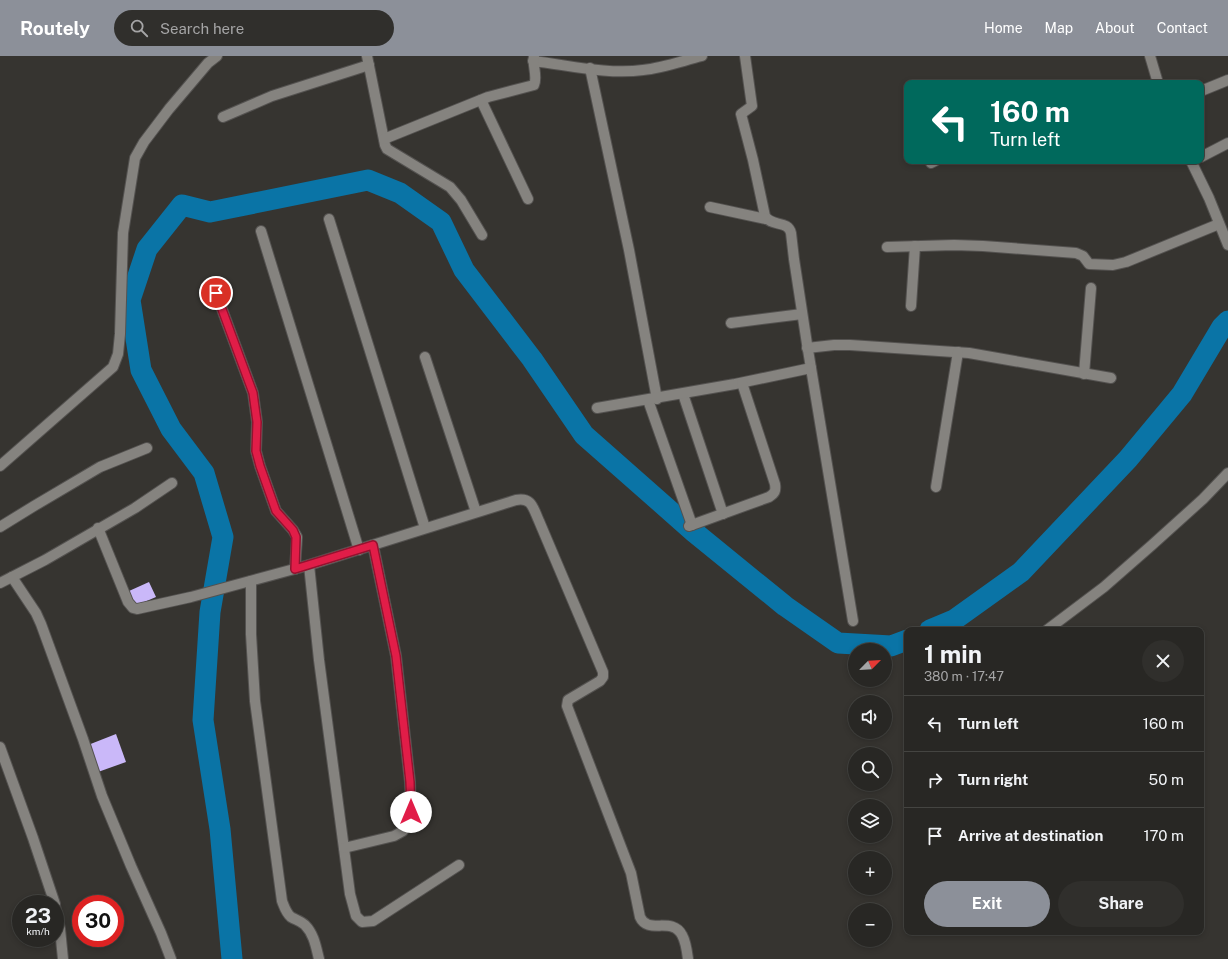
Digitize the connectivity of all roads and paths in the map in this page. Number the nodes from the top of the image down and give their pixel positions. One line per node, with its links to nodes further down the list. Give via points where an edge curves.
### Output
1 (217, 56): 43 (street, via 169,108 135,158 123,233 118,354 112,367)
2 (702, 56): 7 (street, via 642,70)
3 (745, 56): 20 (street, via 752,106 741,114)
4 (1150, 56): 8 (street)
5 (533, 58): 7 (street); 11 (street, via 536,80 534,85)
6 (368, 61): 12 (street); 13 (street)
7 (590, 68): 40 (street, via 629,250)
8 (1157, 80)
9 (1228, 80): 10 (street)
10 (1204, 90)
11 (481, 100): 13 (street); 17 (street)
12 (223, 117)
13 (384, 139): 23 (street, via 392,153 450,187)
14 (1228, 143): 15 (street)
15 (1204, 155)
16 (1193, 164): 21 (street)
17 (528, 199)
18 (710, 207): 20 (street)
19 (329, 219): 51 (street)
20 (766, 219): 30 (street, via 790,230)
21 (1220, 224): 24 (street); 25 (street, via 1144,256 1113,265 1089,264 1083,256 1076,253 983,246)
22 (261, 232): 53 (street)
23 (482, 235)
24 (1228, 244)
25 (915, 246): 26 (street); 29 (street)
26 (887, 247)
27 (1091, 288): 36 (street)
28 (216, 293): 55 (street, via 253,393 257,422 256,451 260,466 276,511 296,537)
29 (911, 306)
30 (802, 314): 31 (street); 32 (street)
31 (731, 322)
32 (808, 348): 33 (street, via 850,345); 35 (street)
33 (958, 352): 36 (street); 46 (street)
34 (425, 357): 47 (street)
35 (812, 368): 38 (street); 59 (street)
36 (1084, 374): 37 (street)
37 (1111, 378)
38 (742, 383): 39 (street); 48 (street, via 776,490 769,497)
39 (683, 394): 40 (street); 48 (street)
40 (652, 399): 41 (street); 48 (street, via 691,525)
41 (597, 408)
42 (147, 448): 49 (street, via 100,467)
43 (0, 466)
44 (1228, 473): 60 (street, via 1147,550)
45 (172, 483): 50 (street, via 135,508)
46 (936, 487)
47 (476, 512): 51 (street); 70 (street, via 522,499 531,504 604,672 600,681 568,700 567,706 622,848 642,921 647,926 670,926 680,931)
48 (723, 514)
49 (0, 527)
50 (98, 528): 56 (street); 57 (street, via 132,608 142,609)
51 (425, 528): 52 (street)
52 (373, 545): 53 (street); 63 (street, via 396,656 411,812 403,831 394,836)
53 (359, 550): 54 (street)
54 (309, 565): 55 (street); 63 (street)
55 (295, 569): 57 (street)
56 (12, 577): 58 (street); 68 (street, via 41,624 102,796)
57 (248, 582): 69 (street, via 256,701 282,901 291,917 301,921 313,935)
58 (0, 583)
59 (853, 621)
60 (1051, 627)
61 (0, 747): 62 (street)
62 (2, 763): 65 (street, via 33,838)
63 (344, 848): 64 (street, via 353,910 362,922 373,921)
64 (459, 865)
65 (52, 895)
66 (62, 947): 67 (street)
67 (63, 959)
68 (171, 959)
69 (319, 959)
70 (688, 959)

